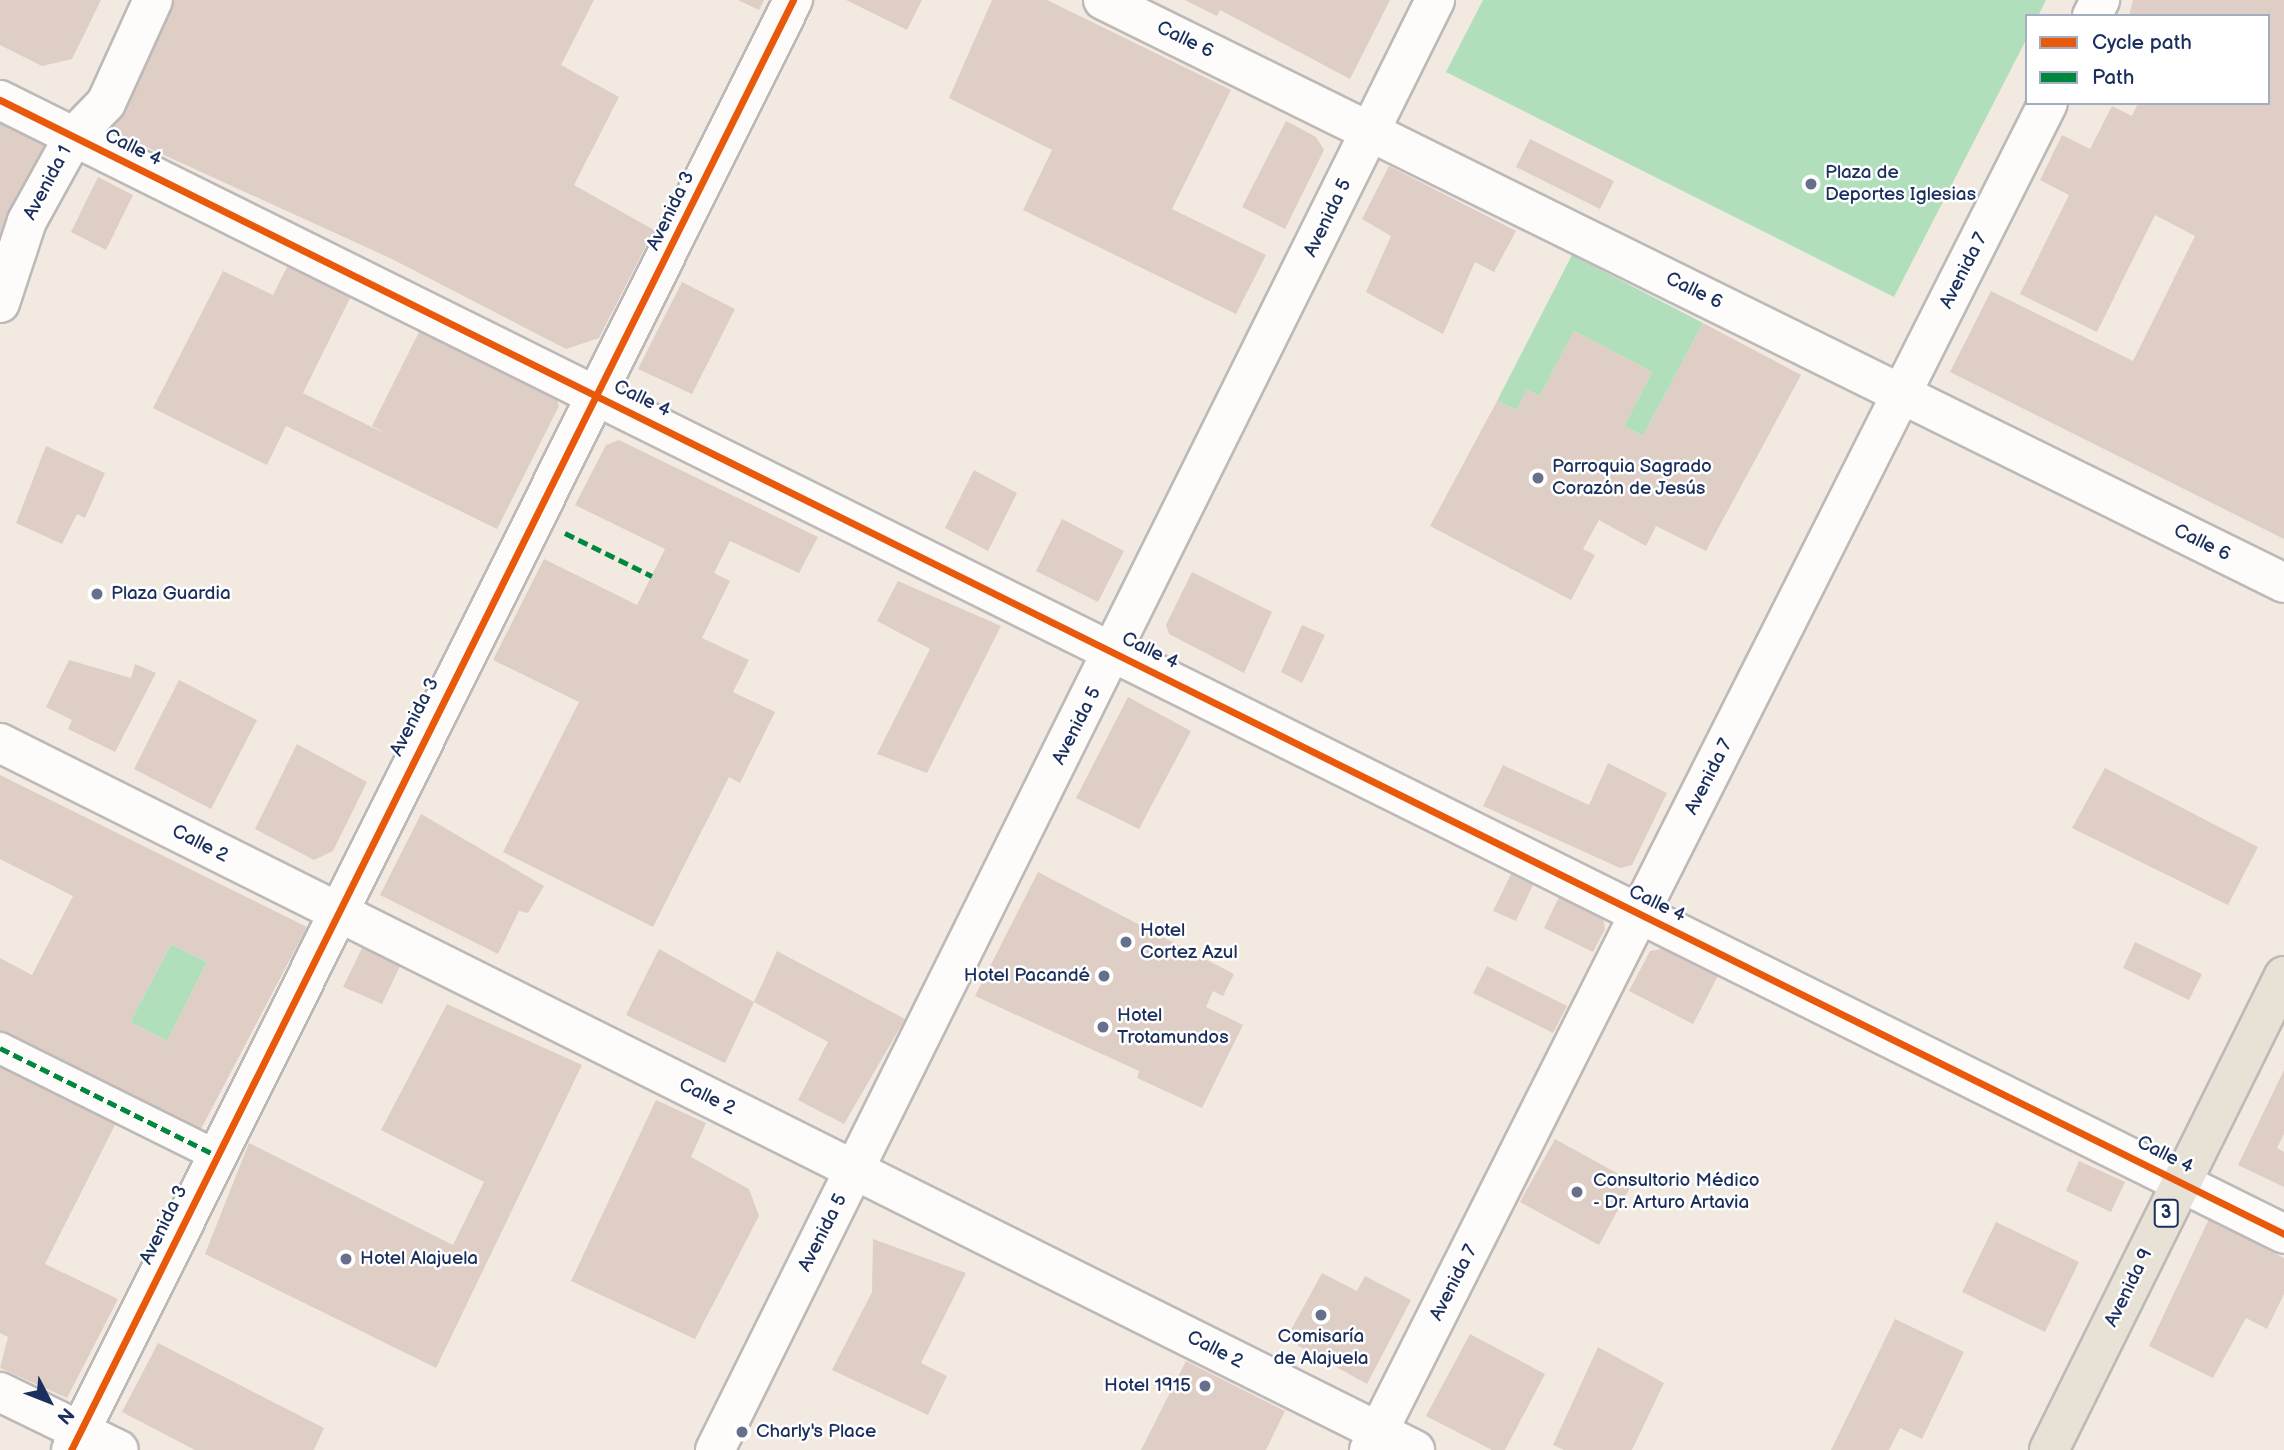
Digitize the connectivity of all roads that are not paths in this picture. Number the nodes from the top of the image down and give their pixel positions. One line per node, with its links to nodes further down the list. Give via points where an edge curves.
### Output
1 (153, 0): 8 (street, Avenida 1, via 106,103)
2 (793, 0): 10 (street, Avenida 3)
3 (1103, 0): 7 (street, Calle 6)
4 (1435, 0): 7 (street, Avenida 5)
5 (0, 100): 8 (street, Calle 4)
6 (2047, 105): 11 (street, Avenida 7)
7 (1371, 131): 11 (street, Calle 6); 13 (street, Avenida 5)
8 (74, 136): 9 (street, Avenida 1, via 27,221); 10 (street, Calle 4)
9 (0, 303)
10 (597, 395): 13 (street, Calle 4); 15 (street, Avenida 3)
11 (1902, 395): 12 (street, Calle 6); 16 (street, Avenida 7)
12 (2284, 583)
13 (1114, 651): 16 (street, Calle 4); 20 (street, Avenida 5)
14 (0, 743): 15 (street, Calle 2)
15 (337, 913): 19 (street, Avenida 3); 20 (street, Calle 2)
16 (1640, 913): 21 (street, Calle 4); 25 (street, Avenida 7)
17 (2284, 976): 21 (main road, Avenida 9 / 3)
18 (0, 1048): 19 (street)
19 (216, 1155): 24 (street, Avenida 3)
20 (855, 1169): 25 (street, Calle 2); 27 (street, Avenida 5)
21 (2182, 1181): 22 (street, Calle 4); 29 (main road, Avenida 9 / 3)
22 (2284, 1234)
23 (0, 1392): 24 (street)
24 (75, 1441): 26 (street)
25 (1374, 1441): 28 (street, Calle 2)
26 (119, 1450)
27 (715, 1450)
28 (1415, 1450)
29 (2049, 1450)

